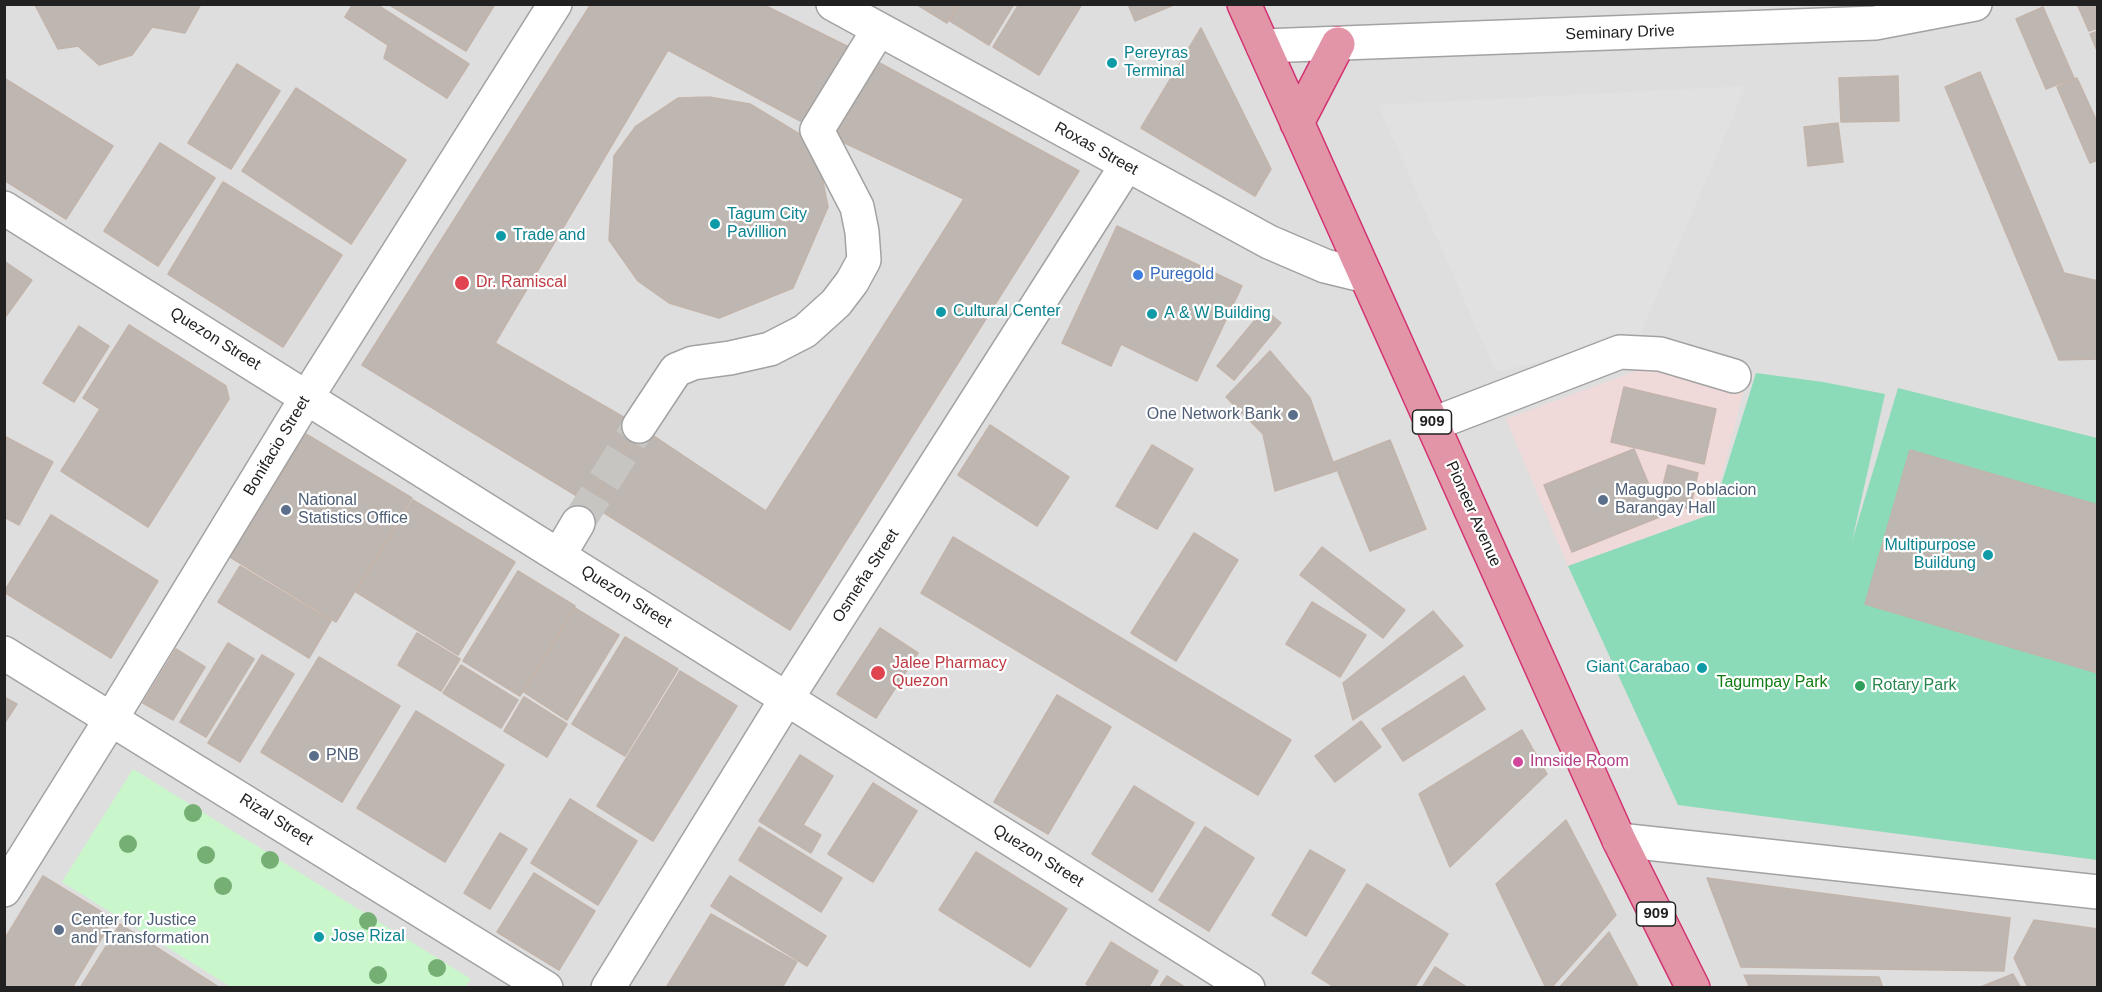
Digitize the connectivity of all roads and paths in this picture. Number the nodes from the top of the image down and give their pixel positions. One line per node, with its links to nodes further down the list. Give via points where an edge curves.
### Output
1 (555, 4): 13 (street, Bonifacio Street)
2 (834, 4): 5 (street, Roxas Street)
3 (1244, 4): 7 (highway, Pioneer Avenue / 909)
4 (1975, 4): 6 (street, Seminary Drive, via 1875,23)
5 (879, 29): 9 (street, Roxas Street); 15 (street, via 817,130 857,207 864,260 852,282 805,331 770,348 676,370)
6 (1338, 44): 7 (street, Seminary Drive); 8 (highway)
7 (1263, 46): 8 (highway, Pioneer Avenue / 909)
8 (1297, 123): 11 (highway, Pioneer Avenue / 909)
9 (1126, 166): 11 (street, Roxas Street, via 1269,242 1324,266); 19 (street, Osmeña Street)
10 (4, 207): 13 (street, Quezon Street)
11 (1366, 276): 14 (highway, Pioneer Avenue / 909)
12 (1734, 375): 14 (street, via 1660,354 1620,352)
13 (307, 397): 17 (street, Quezon Street); 20 (street, Bonifacio Street)
14 (1433, 424): 21 (highway, Pioneer Avenue / 909)
15 (639, 426)
16 (578, 523): 17 (street)
17 (559, 555): 19 (street, Quezon Street)
18 (4, 653): 20 (street, Rizal Street)
19 (787, 698): 26 (street, Osmeña Street); 27 (street, Quezon Street)
20 (111, 719): 22 (street, Bonifacio Street); 24 (street, Rizal Street)
21 (1619, 840): 23 (street); 28 (highway, Pioneer Avenue / 909)
22 (4, 890)
23 (2097, 892)
24 (503, 976): 25 (street, Rizal Street)
25 (546, 987)
26 (608, 987)
27 (1248, 987)
28 (1693, 987)

